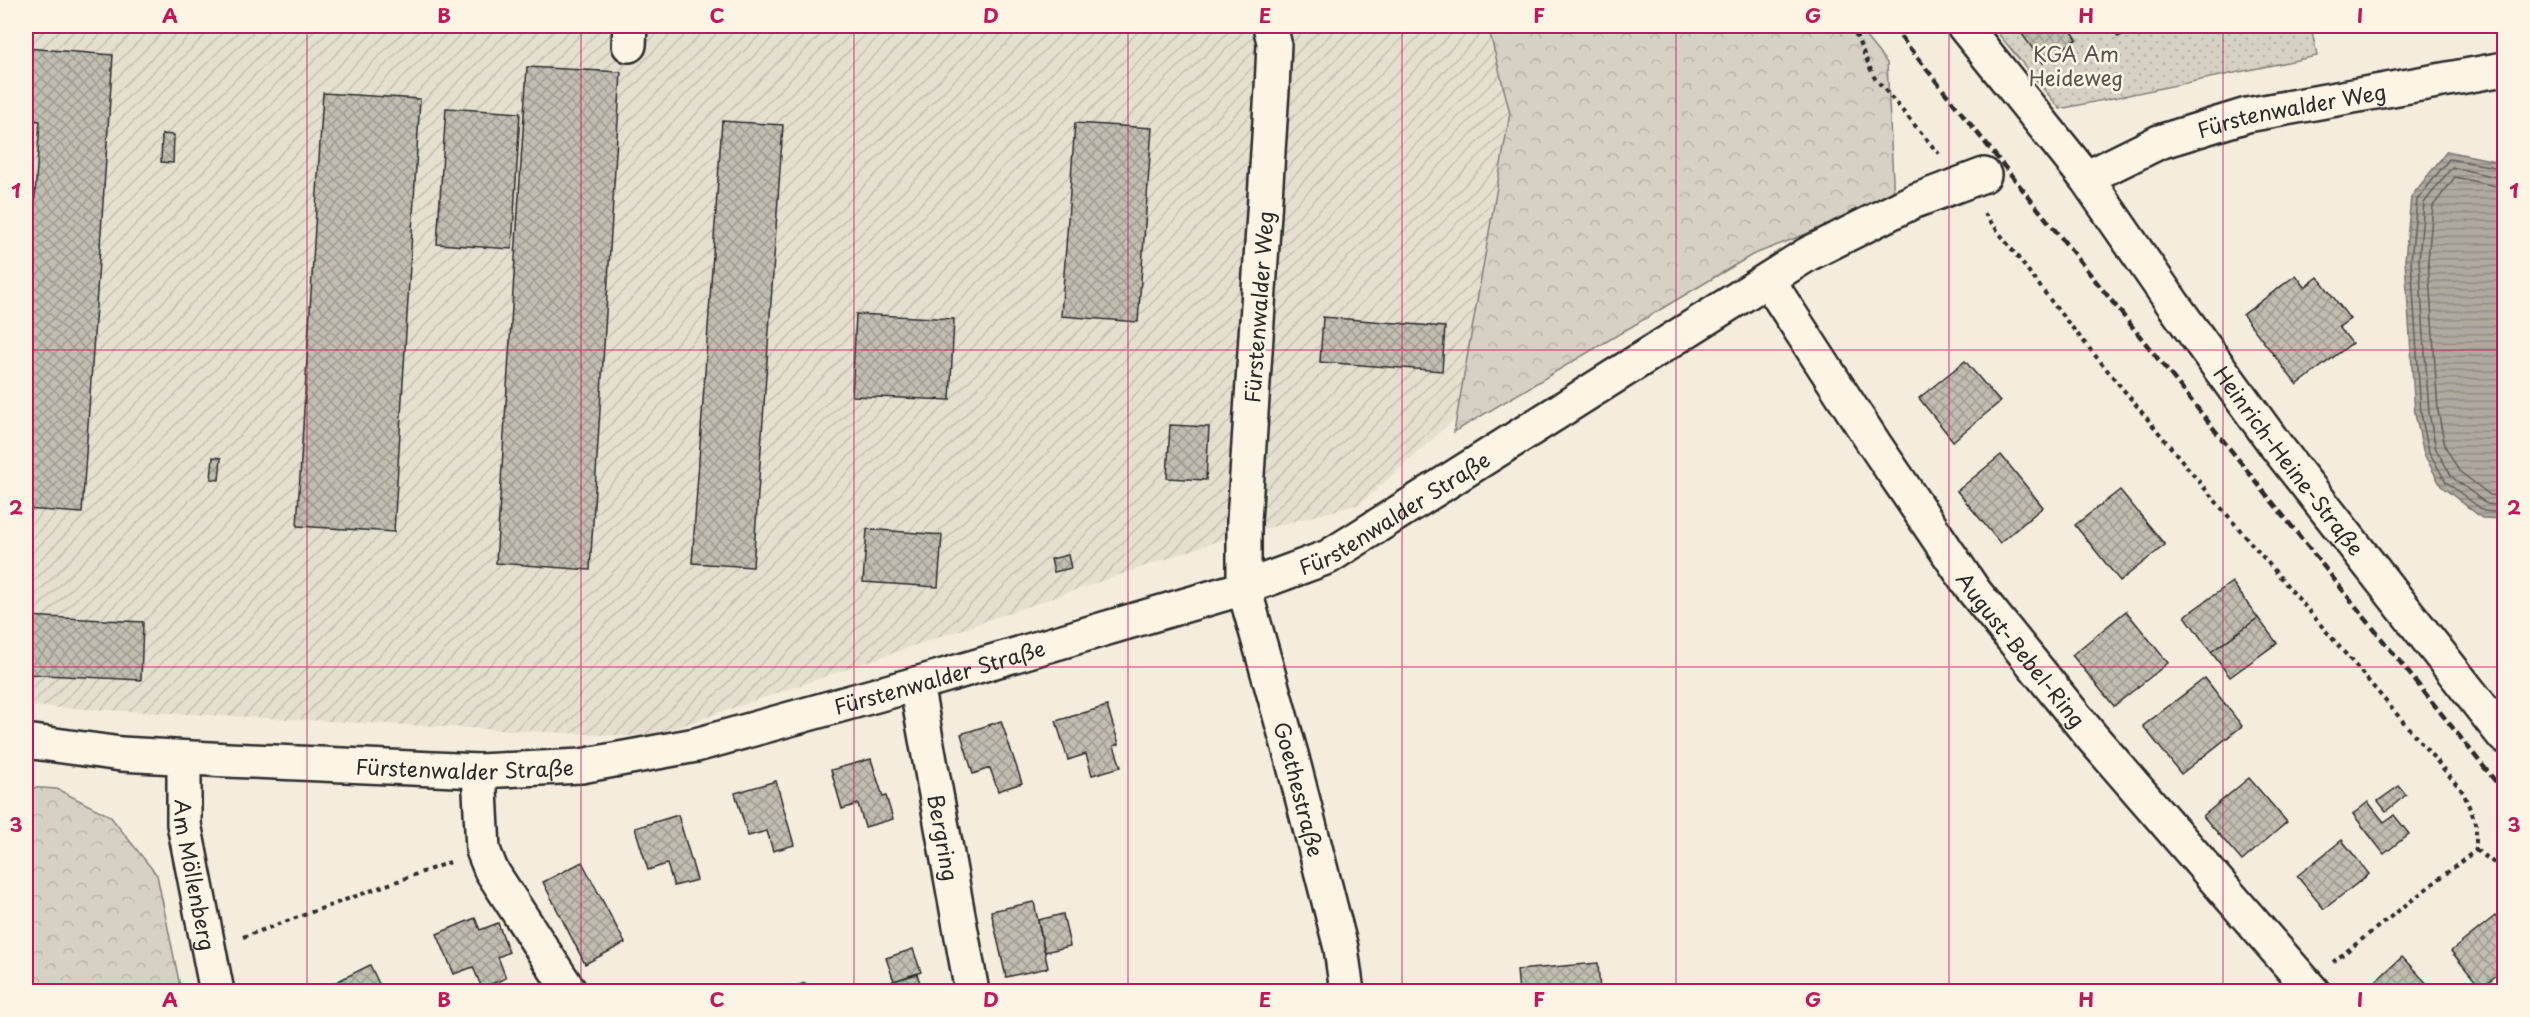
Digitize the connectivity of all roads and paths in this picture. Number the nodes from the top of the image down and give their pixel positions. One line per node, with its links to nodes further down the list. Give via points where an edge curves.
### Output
1 (1270, 26): 8 (street, Fürstenwalder Weg, via 1274,42 1272,90 1244,520)
2 (1852, 26): 5 (path, via 1874,77)
3 (1964, 26): 6 (street, Heinrich-Heine-Straße)
4 (2505, 69): 6 (street, Fürstenwalder Weg, via 2247,115 2159,142)
5 (1973, 178): 7 (street, Fürstenwalder Straße, via 1912,202 1808,254); 15 (path, via 1999,235 2068,323 2463,792 2476,823)
6 (2086, 178): 10 (street, Heinrich-Heine-Straße, via 2277,447)
7 (1768, 280): 8 (street, Fürstenwalder Straße, via 1328,556); 18 (street, August-Bebel-Ring, via 1974,591 2091,736)
8 (1244, 588): 9 (street, Fürstenwalder Straße); 22 (street, Goethestraße, via 1335,926)
9 (916, 684): 13 (street, Fürstenwalder Straße, via 696,746 581,766); 21 (street, Bergring)
10 (2505, 736)
11 (26, 741): 12 (street, Fürstenwalder Straße)
12 (184, 758): 13 (street, Fürstenwalder Straße); 17 (street, Am Möllenberg, via 184,824)
13 (479, 771): 14 (street)
14 (483, 850): 17 (path); 20 (street, via 491,870)
15 (2476, 850): 16 (path); 18 (path, via 2350,947)
16 (2505, 870)
17 (208, 949): 19 (street, Am Möllenberg)
18 (2310, 988)
19 (218, 992)
20 (570, 992)
21 (972, 992)
22 (1347, 992)

